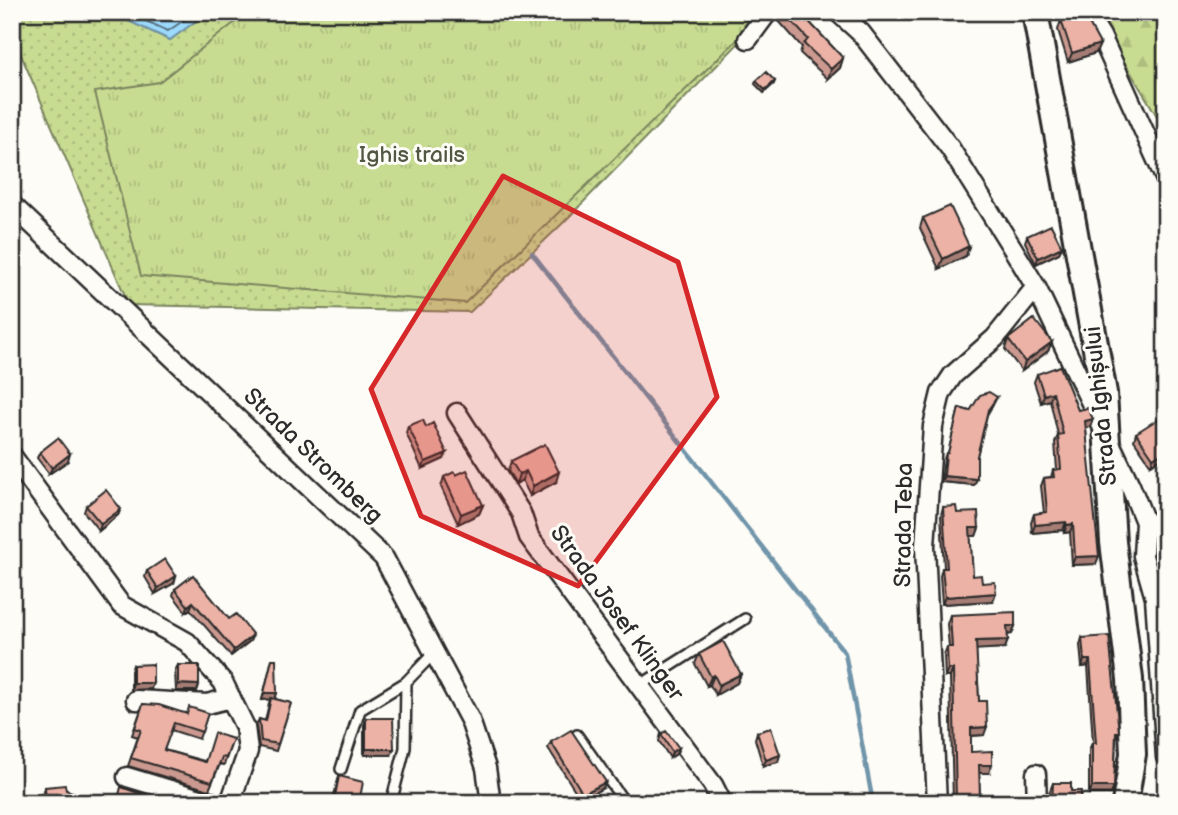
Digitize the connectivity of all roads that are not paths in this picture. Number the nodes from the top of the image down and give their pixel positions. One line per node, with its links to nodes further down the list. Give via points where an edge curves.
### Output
1 (768, 12): 5 (street)
2 (838, 12): 8 (street, via 861,33 950,148)
3 (1035, 12): 10 (street, Strada Ighișului, via 1104,393)
4 (1086, 12): 6 (street)
5 (748, 39)
6 (1166, 180)
7 (12, 205): 15 (street, Strada Stromberg, via 384,558)
8 (1037, 287): 10 (street); 31 (street, Strada Teba, via 995,338 953,376 941,393 933,426 925,546)
9 (457, 414): 17 (street, Strada Josef Klinger, via 521,513 529,537)
10 (1106, 435): 12 (street); 33 (street, Strada Ighișului, via 1113,542 1130,679 1132,754)
11 (12, 456): 18 (street, via 121,605 187,642 223,682)
12 (1145, 522): 13 (street); 21 (street, via 1142,540 1155,598)
13 (1166, 532)
14 (745, 619): 17 (lane)
15 (434, 653): 16 (lane); 28 (street, Strada Stromberg, via 480,745)
16 (406, 682): 22 (lane, via 360,710); 27 (lane, via 405,748)
17 (639, 686): 30 (street, Strada Josef Klinger)
18 (231, 698): 19 (street, via 207,704); 26 (street, via 245,727 248,751)
19 (136, 700)
20 (577, 735): 29 (lane)
21 (1166, 757)
22 (341, 769)
23 (1036, 774): 32 (street)
24 (127, 777): 25 (street)
25 (214, 803)
26 (230, 803)
27 (391, 803)
28 (491, 803)
29 (625, 803)
30 (722, 803)
31 (937, 803)
32 (1037, 803)
33 (1125, 803)

